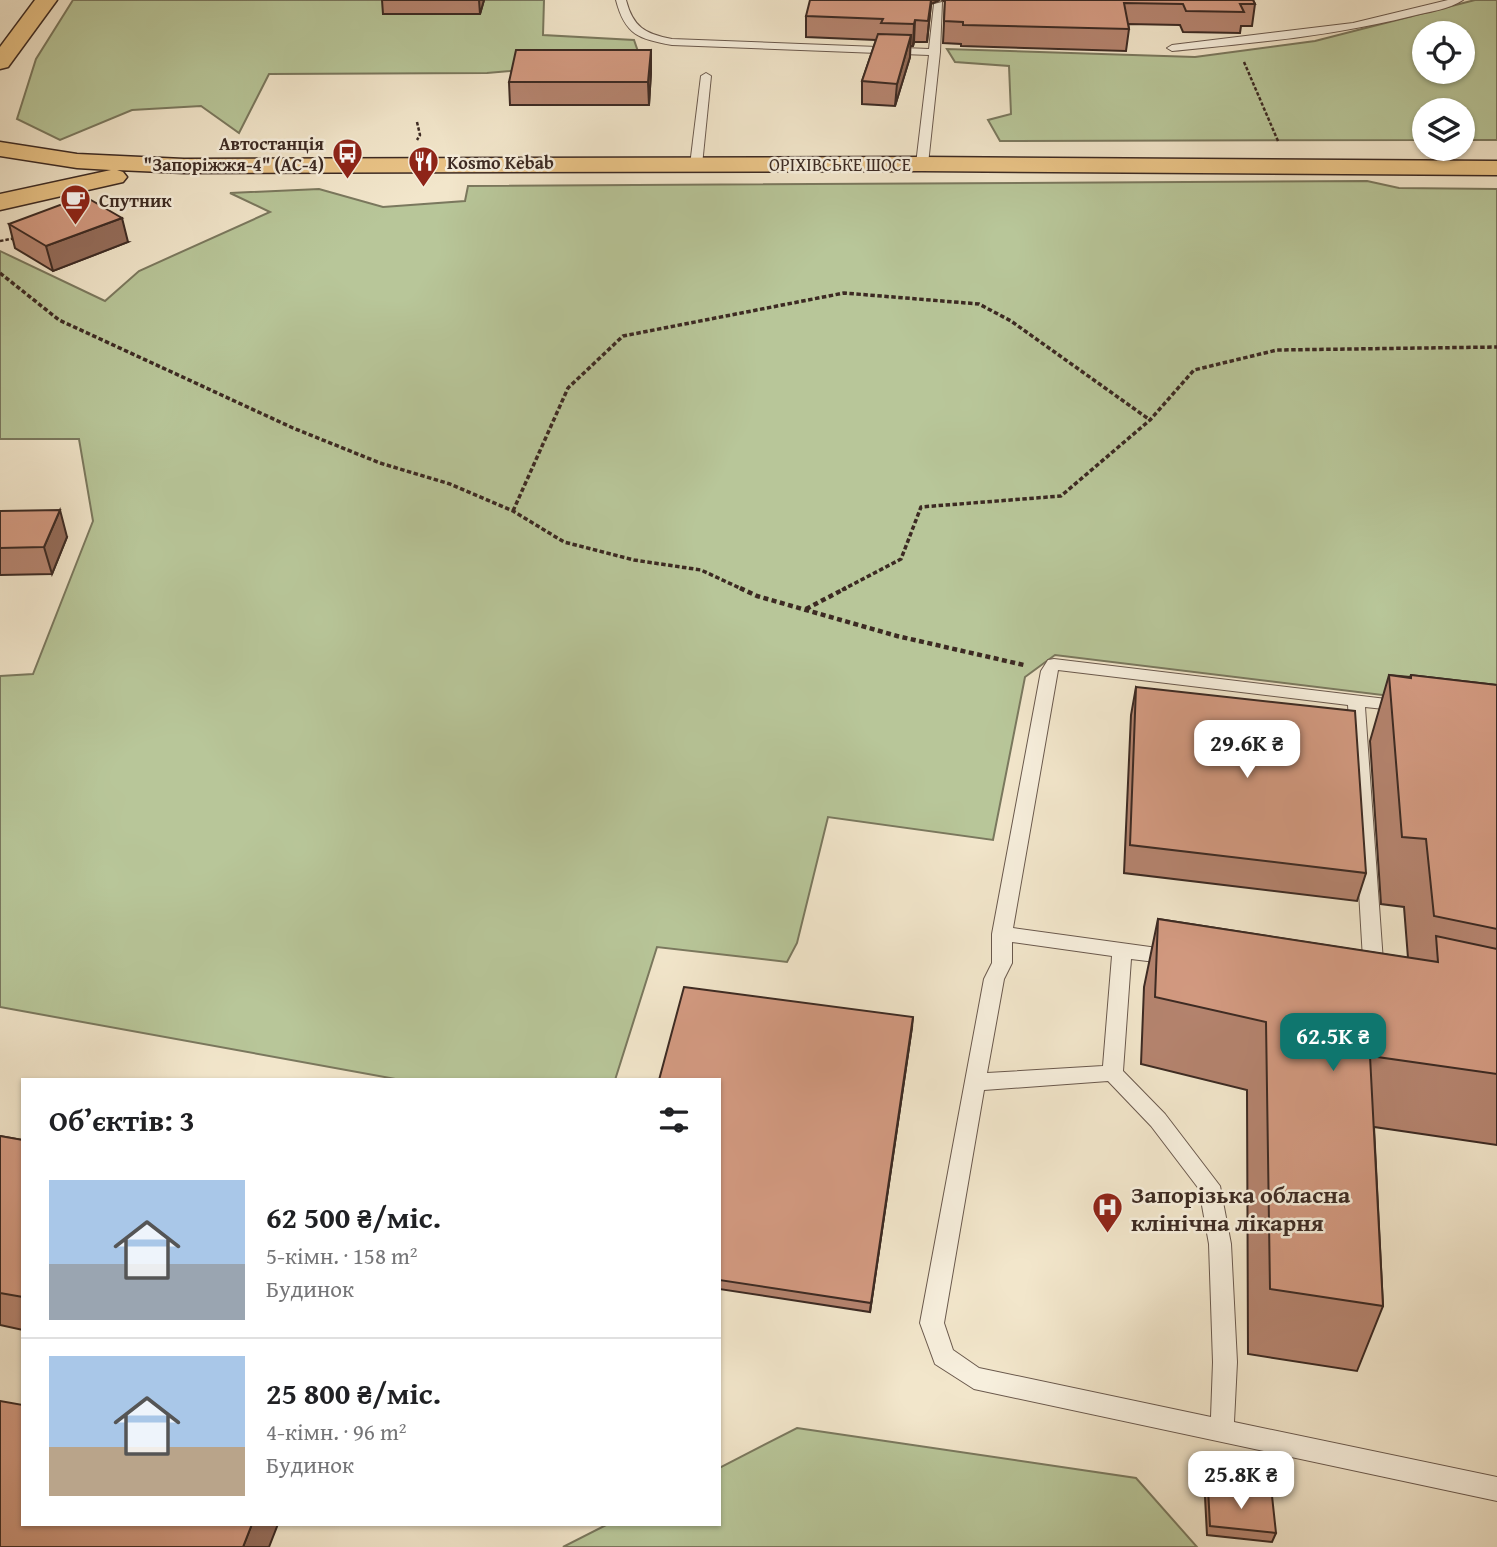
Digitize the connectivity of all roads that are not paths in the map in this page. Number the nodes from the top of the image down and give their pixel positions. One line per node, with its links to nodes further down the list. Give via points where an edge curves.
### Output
1 (46, 0): 7 (main road)
2 (621, 0): 6 (lane, via 625,19 635,32 672,42)
3 (1458, 0): 5 (lane, via 1378,20)
4 (939, 4): 6 (lane)
5 (1172, 48)
6 (935, 52): 11 (lane)
7 (3, 60): 9 (main road)
8 (706, 76): 12 (lane)
9 (0, 86)
10 (0, 149): 13 (main road, ОРІХІВСЬКЕ ШОСЕ, via 77,161)
11 (922, 164): 12 (main road, ОРІХІВСЬКЕ ШОСЕ); 14 (main road, ОРІХІВСЬКЕ ШОСЕ)
12 (696, 165): 13 (main road, ОРІХІВСЬКЕ ШОСЕ)
13 (184, 166): 15 (main road, ОРІХІВСЬКЕ ШОСЕ)
14 (1497, 168)
15 (0, 202)
16 (1356, 701): 17 (lane); 18 (lane, via 1054,664 1049,671); 21 (lane)
17 (1420, 708)
18 (1002, 934): 19 (lane); 23 (lane, via 1002,963 994,979)
19 (1122, 951): 20 (lane); 22 (lane)
20 (1188, 960)
21 (1374, 986)
22 (1113, 1073): 23 (lane); 24 (lane, via 1158,1120 1209,1186 1220,1257 1225,1362)
23 (975, 1082): 24 (lane, via 932,1323 943,1357 974,1378)
24 (1222, 1430): 25 (lane)
25 (1497, 1489)

